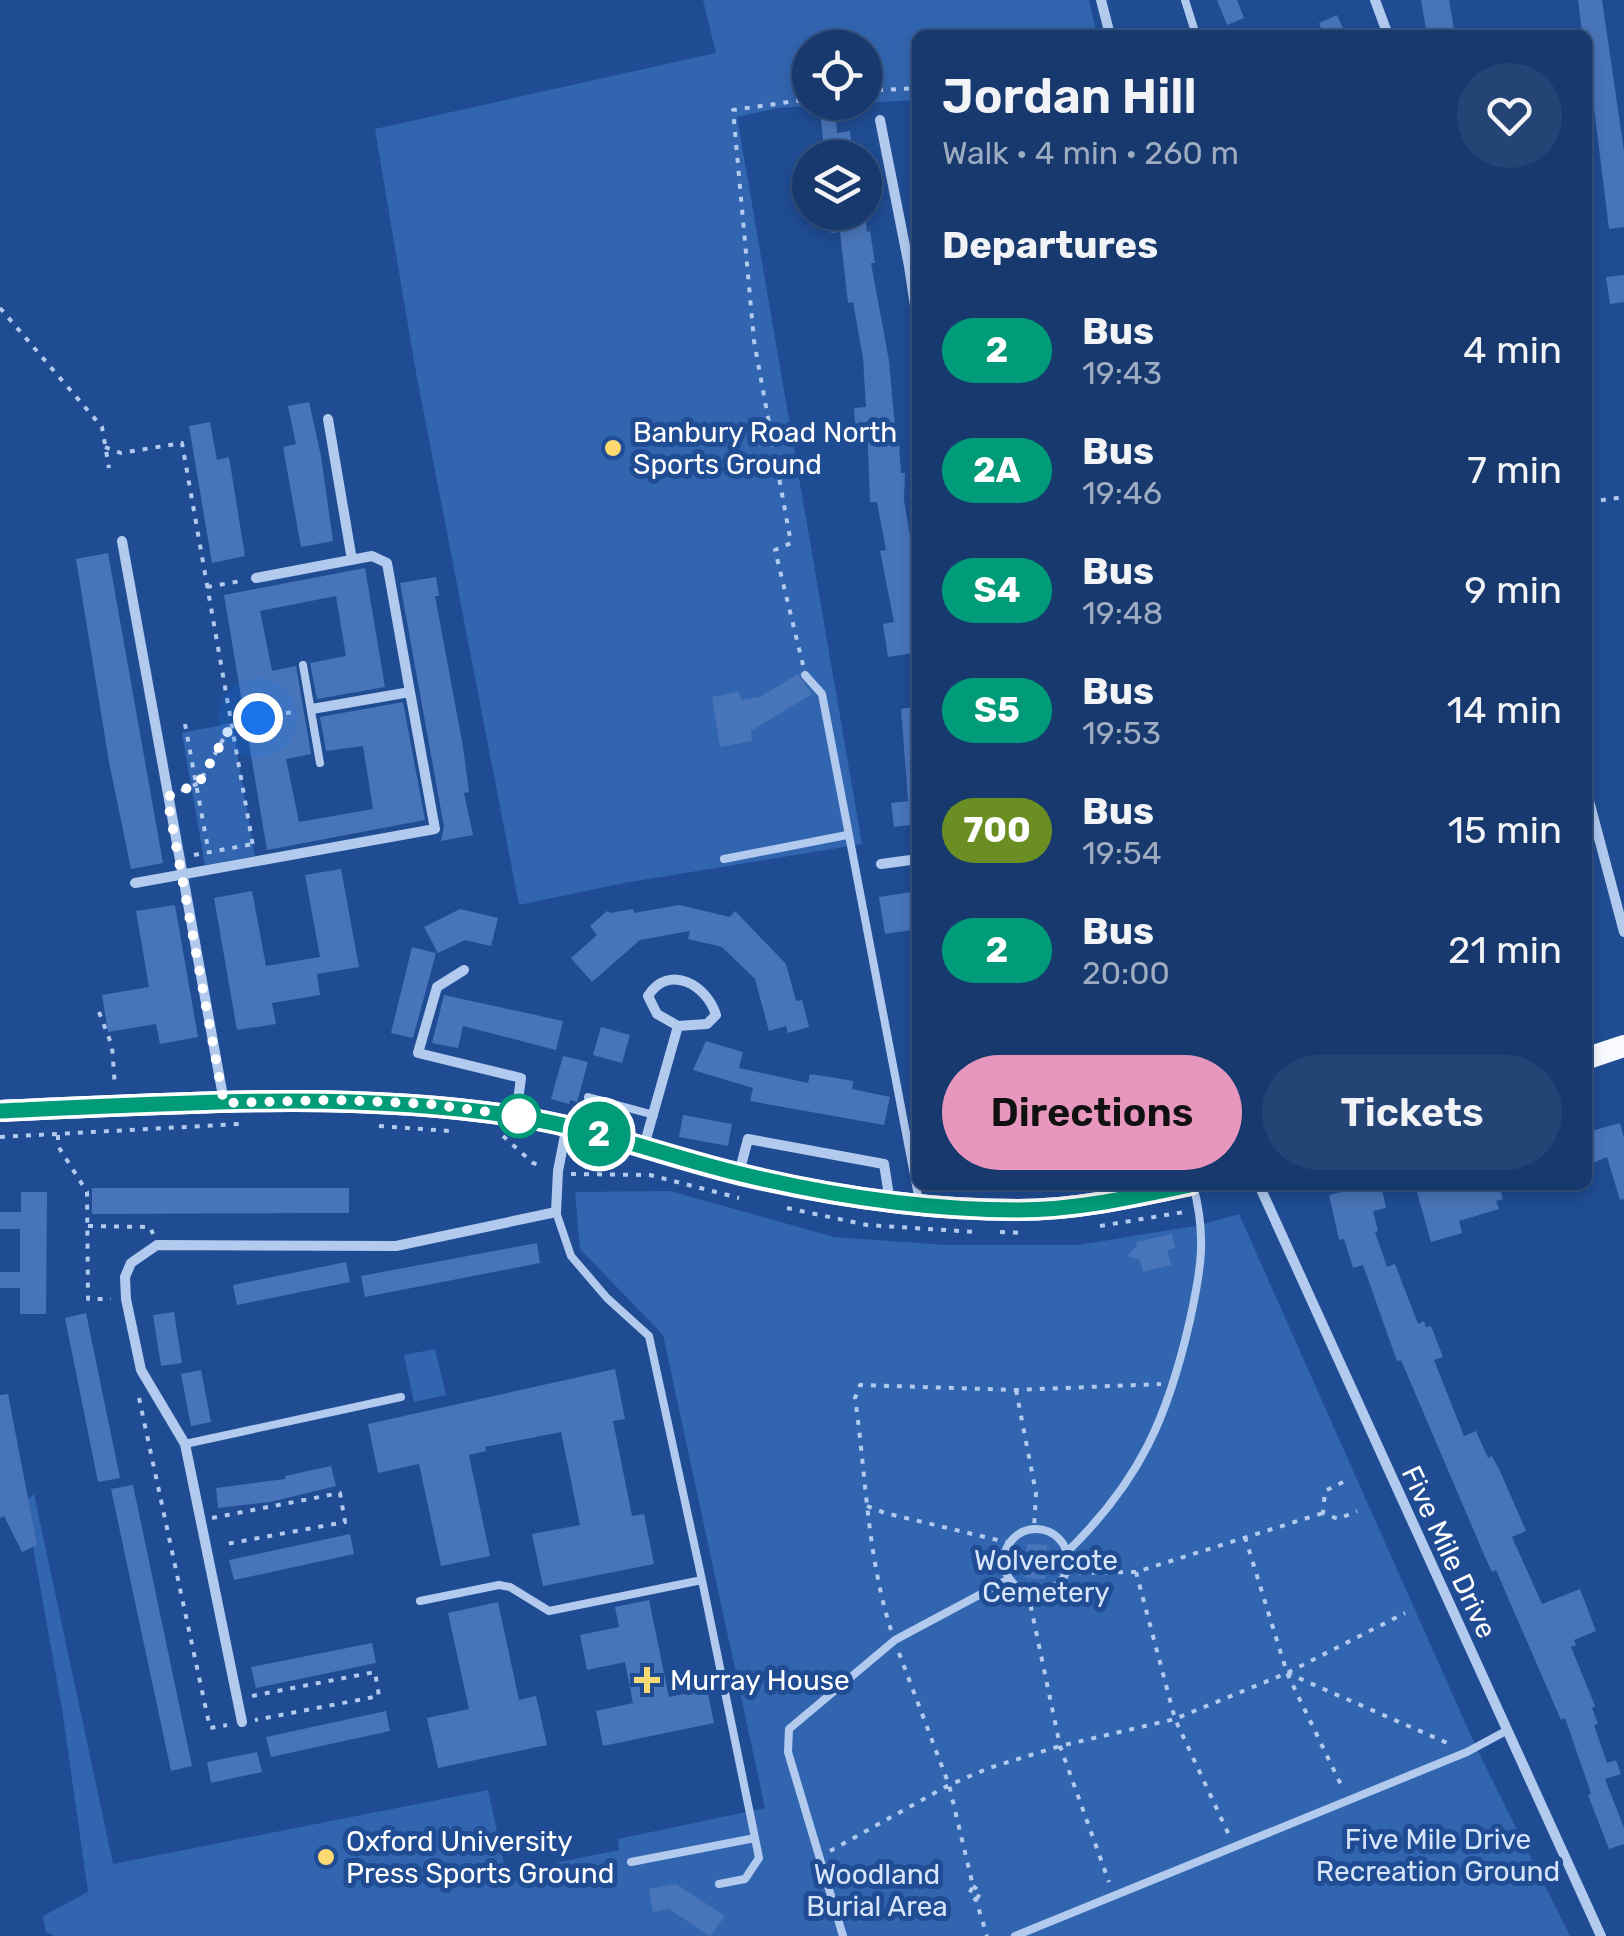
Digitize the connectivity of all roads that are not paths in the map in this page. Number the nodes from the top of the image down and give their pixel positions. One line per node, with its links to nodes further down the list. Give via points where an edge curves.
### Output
1 (1101, 0): 4 (street)
2 (1184, 0): 5 (lane)
3 (1375, 0): 6 (street)
4 (1109, 30)
5 (1194, 30)
6 (1386, 30)
7 (880, 120): 8 (street)
8 (912, 286)
9 (328, 419): 11 (street)
10 (122, 541): 23 (street)
11 (352, 560): 12 (street); 15 (street, via 372,556 387,564)
12 (256, 578)
13 (302, 666): 16 (lane)
14 (805, 674): 19 (lane, via 822,694)
15 (410, 692): 16 (street); 23 (street, via 435,829)
16 (312, 709): 17 (lane)
17 (320, 763)
18 (1592, 812): 25 (street)
19 (847, 836): 20 (lane); 37 (lane)
20 (724, 859)
21 (912, 860): 22 (street)
22 (882, 864)
23 (182, 874): 24 (street); 31 (street)
24 (134, 883)
25 (1624, 932)
26 (464, 970): 34 (street, via 437,987 418,1053 521,1078)
27 (678, 1026): 27 (street, via 657,1014 648,996 675,978 696,984 716,1015 707,1024); 33 (street)
28 (1624, 1046): 29 (main road)
29 (1592, 1057)
30 (588, 1097): 33 (lane)
31 (224, 1103): 32 (main road); 34 (main road, via 429,1104)
32 (0, 1111)
33 (654, 1115): 36 (street)
34 (509, 1125): 35 (main road)
35 (566, 1125): 36 (main road); 45 (street)
36 (644, 1146): 38 (main road)
37 (912, 1169)
38 (738, 1174): 43 (main road); 43 (street, via 748,1139 884,1164)
39 (916, 1190): 44 (lane)
40 (1168, 1190): 44 (main road, via 1020,1210)
41 (1193, 1190): 48 (lane, via 1203,1262 1176,1383 1130,1478)
42 (1261, 1190): 53 (street, Five Mile Drive)
43 (890, 1203): 44 (main road)
44 (919, 1205)
45 (556, 1212): 47 (street, via 396,1246 157,1245 130,1262 126,1299 141,1370); 50 (lane, via 571,1256 649,1336)
46 (401, 1397): 47 (lane)
47 (185, 1444): 52 (street)
48 (1067, 1552): 49 (lane, via 1066,1573 1052,1590 1028,1593); 49 (lane, via 1057,1536 1034,1529 1021,1533 1004,1558)
49 (1009, 1579): 57 (lane, via 894,1640 789,1729 788,1752)
50 (702, 1580): 51 (lane, via 549,1610 499,1585); 54 (lane)
51 (420, 1601)
52 (242, 1722)
53 (1506, 1731): 58 (lane); 59 (street, Five Mile Drive)
54 (755, 1838): 55 (lane); 56 (lane, via 760,1858 745,1880)
55 (631, 1862)
56 (720, 1884)
57 (842, 1936)
58 (1016, 1936)
59 (1602, 1936)

